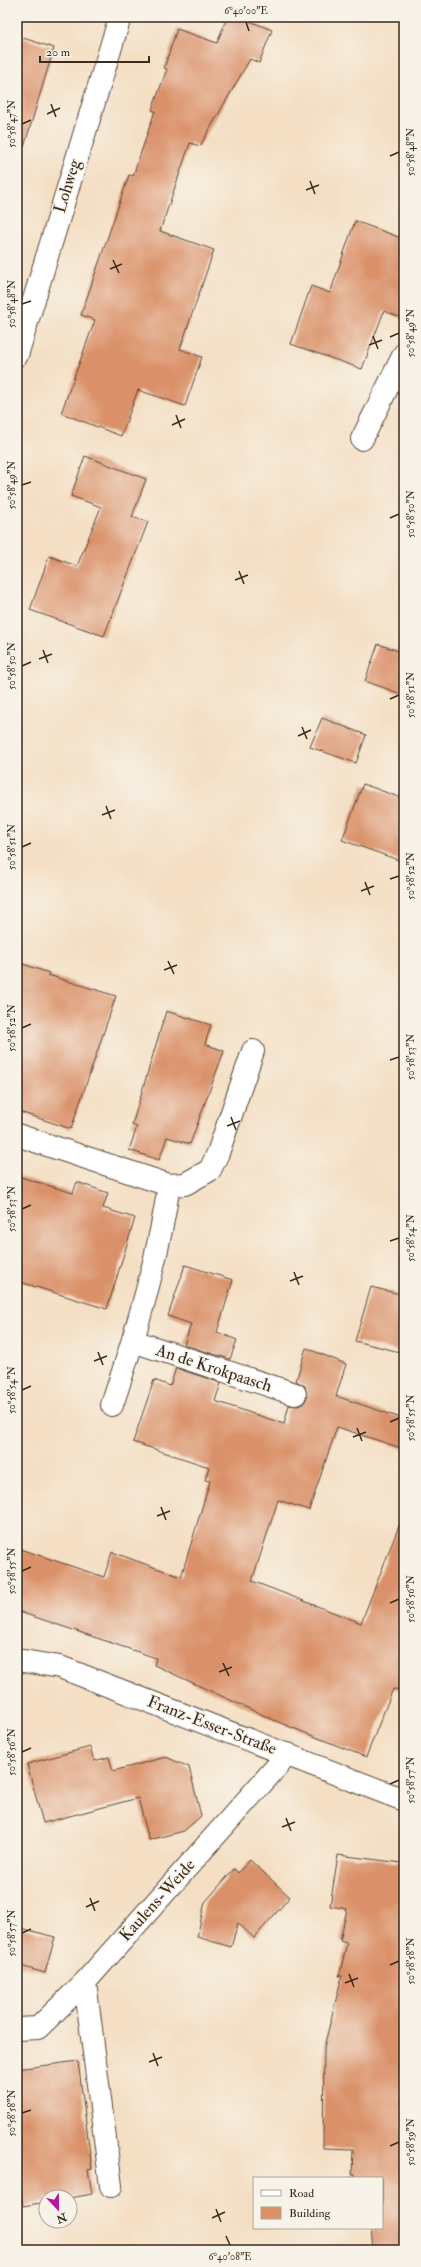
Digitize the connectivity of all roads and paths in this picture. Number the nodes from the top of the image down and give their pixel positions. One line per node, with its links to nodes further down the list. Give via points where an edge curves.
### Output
1 (120, 17): 3 (street, Lohweg)
2 (404, 354): 4 (street)
3 (17, 355)
4 (362, 439)
5 (253, 1051): 7 (street, via 210,1170 184,1184)
6 (17, 1135): 7 (street)
7 (169, 1185): 8 (street, An de Krokpaasch, via 163,1224)
8 (133, 1341): 9 (street, An de Krokpaasch); 10 (street, An de Krokpaasch)
9 (296, 1394)
10 (112, 1405)
11 (17, 1660): 12 (street, Franz-Esser-Straße, via 60,1667)
12 (288, 1754): 13 (street, Franz-Esser-Straße); 14 (street, Kaulens-Weide)
13 (404, 1800)
14 (84, 1982): 15 (street, Kaulens-Weide, via 38,2028); 16 (street)
15 (17, 2029)
16 (111, 2186)

